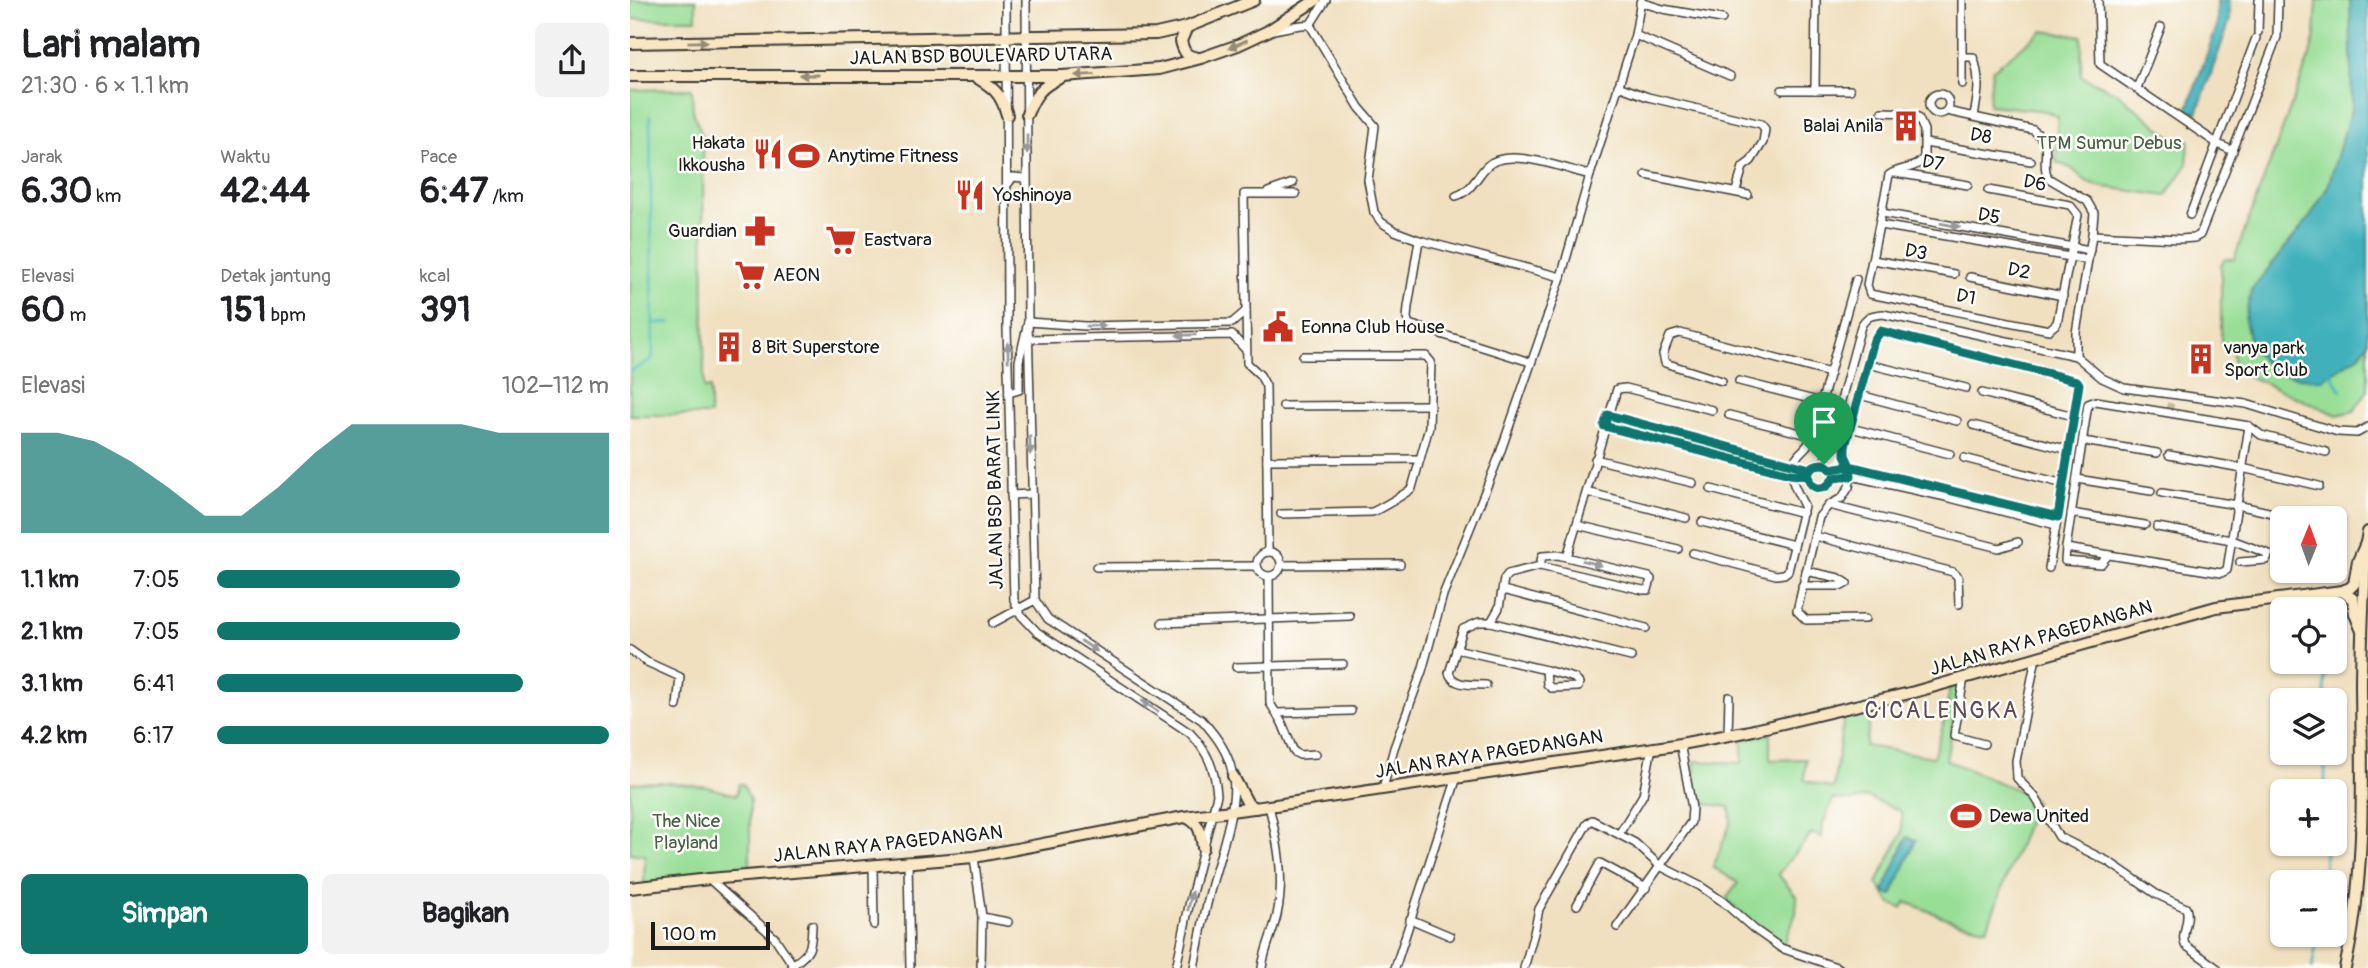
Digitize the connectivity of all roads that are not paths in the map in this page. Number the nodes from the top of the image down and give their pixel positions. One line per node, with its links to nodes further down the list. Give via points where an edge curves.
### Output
1 (1006, 0): 18 (street, JALAN BSD BARAT LINK)
2 (1026, 0): 19 (street, JALAN BSD BARAT LINK)
3 (1254, 0): 14 (street, JALAN BSD BOULEVARD UTARA)
4 (1316, 0): 16 (street, JALAN BSD BOULEVARD UTARA)
5 (1326, 0): 13 (street)
6 (1816, 0): 33 (street)
7 (1962, 0): 21 (street)
8 (2098, 0): 31 (street, via 2098,61)
9 (2259, 0): 41 (street, via 2257,35)
10 (2278, 0): 42 (street, via 2277,37)
11 (1641, 1): 12 (street); 17 (street)
12 (1722, 19)
13 (1310, 24): 16 (street); 61 (street, via 1375,126 1368,180 1374,212 1395,231)
14 (1187, 27): 19 (street, JALAN BSD BOULEVARD UTARA, via 1156,34); 22 (street, via 1181,41 1183,51)
15 (2161, 27): 31 (street)
16 (1268, 31): 22 (street, JALAN BSD BOULEVARD UTARA, one-way to 22)
17 (1635, 35): 28 (street); 30 (street)
18 (1007, 38): 19 (street, JALAN BSD BOULEVARD UTARA); 20 (street, JALAN BSD BOULEVARD UTARA, one-way to 18); 24 (street, JALAN BSD BARAT LINK)
19 (1028, 38): 25 (street, JALAN BSD BARAT LINK)
20 (630, 43)
21 (1962, 57): 29 (street); 39 (street, via 1973,57 1977,68)
22 (1201, 58): 27 (street, JALAN BSD BOULEVARD UTARA, one-way to 27, via 1159,69)
23 (972, 75): 24 (street, JALAN BSD BOULEVARD UTARA); 26 (street, JALAN BSD BOULEVARD UTARA, one-way to 26); 37 (street, via 990,85)
24 (1008, 75): 25 (street, JALAN BSD BOULEVARD UTARA); 37 (street, JALAN BSD BARAT LINK)
25 (1028, 75): 27 (street, JALAN BSD BOULEVARD UTARA); 38 (street, JALAN BSD BARAT LINK)
26 (630, 76)
27 (1062, 76): 38 (street, via 1044,85)
28 (1730, 76)
29 (1962, 84)
30 (1618, 86): 45 (street); 52 (street, via 1761,124 1763,142 1743,167)
31 (2137, 88): 41 (street)
32 (1782, 90): 33 (street)
33 (1815, 90): 34 (street)
34 (1850, 90)
35 (1947, 111): 39 (street)
36 (1882, 112): 40 (street, via 1918,117)
37 (1007, 114): 50 (street, JALAN BSD BARAT LINK)
38 (1027, 114): 51 (street, JALAN BSD BARAT LINK, one-way to 51)
39 (1974, 116): 60 (street, via 2033,130 2042,137 2048,178 2092,206)
40 (1925, 143): 43 (street, D8); 44 (street, via 1922,162)
41 (2218, 144): 42 (street); 58 (street)
42 (2233, 150): 60 (street, via 2200,235 2180,239)
43 (2031, 161)
44 (1892, 172): 48 (street, D7); 57 (street)
45 (1590, 175): 56 (street, via 1525,158 1495,160 1471,188); 68 (street)
46 (1646, 175): 52 (street)
47 (1293, 183): 53 (street)
48 (1968, 185)
49 (1988, 190): 62 (street, D6, via 2070,205 2078,223)
50 (1006, 191): 51 (street, via 1009,180 1017,176 1024,178); 88 (street, JALAN BSD BARAT LINK, one-way to 50)
51 (1028, 191): 73 (street, JALAN BSD BARAT LINK)
52 (1736, 191): 55 (street)
53 (1264, 194): 54 (street); 72 (street, via 1244,194)
54 (1296, 194)
55 (1748, 195)
56 (1456, 196)
57 (1882, 213): 59 (street); 62 (street, D5, one-way to 62)
58 (2190, 215)
59 (1880, 225): 64 (street, D5); 65 (street)
60 (2092, 235): 63 (street)
61 (1419, 240): 68 (street); 82 (street, via 1409,324)
62 (2073, 247): 63 (street, D5); 64 (street)
63 (2090, 250): 66 (street)
64 (2071, 258): 66 (street, D5); 71 (street)
65 (1873, 260): 67 (street, D3); 71 (street, D1, via 1868,291 1872,295 2049,330 2057,323)
66 (2088, 260): 81 (street)
67 (1954, 274)
68 (1561, 277): 82 (street)
69 (1970, 277): 71 (street, D2)
70 (1856, 279): 84 (street)
71 (2063, 296)
72 (1246, 311): 75 (street); 79 (street)
73 (1028, 322): 74 (street); 77 (street, JALAN BSD BARAT LINK); 88 (street, via 1019,361 1019,390)
74 (1062, 323): 75 (street, one-way to 75); 78 (street)
75 (1232, 323): 76 (street)
76 (1232, 335): 78 (street, one-way to 78); 79 (street)
77 (1028, 338): 78 (street); 133 (street, JALAN BSD BARAT LINK, one-way to 133)
78 (1062, 339)
79 (1247, 351): 115 (street, via 1247,363 1266,386)
80 (1303, 356): 92 (street, via 1426,356)
81 (2076, 356): 93 (street, via 2102,378); 117 (street, via 1883,314 1866,317)
82 (1530, 362): 202 (street, via 1498,459 1443,595)
83 (1868, 364): 87 (street); 90 (street); 98 (street, via 1877,334 1885,331 2077,381)
84 (1830, 373): 85 (street, via 1680,333 1670,336 1663,354 1665,363); 91 (street)
85 (1723, 380)
86 (1739, 381): 91 (street)
87 (1966, 388)
88 (1009, 393): 132 (street, JALAN BSD BARAT LINK)
89 (1982, 393): 98 (street)
90 (1860, 395): 99 (street); 103 (street)
91 (1822, 402): 105 (street)
92 (1430, 405): 94 (street); 113 (street)
93 (2170, 405): 102 (street); 104 (street, via 2225,400 2338,432 2357,433); 106 (street, via 2093,401 2088,404)
94 (1283, 406)
95 (1712, 410): 96 (street, via 1621,387 1614,392)
96 (1608, 415): 101 (street); 116 (street)
97 (1728, 415): 105 (street)
98 (2074, 416): 107 (street)
99 (1957, 421)
100 (1973, 425): 107 (street)
101 (1604, 426): 114 (street); 121 (street)
102 (2249, 426): 108 (street, via 2261,435); 119 (street)
103 (1851, 428): 110 (street); 118 (street, via 1845,446)
104 (2368, 428)
105 (1812, 436): 116 (street)
106 (2083, 441): 109 (street); 124 (street)
107 (2069, 450): 126 (street)
108 (2326, 452)
109 (2157, 453)
110 (1950, 454)
111 (2169, 456): 119 (street)
112 (1964, 458): 126 (street)
113 (1420, 459): 115 (street); 137 (street, via 1412,488 1381,510)
114 (1595, 459): 125 (street); 130 (street)
115 (1267, 460): 153 (street)
116 (1792, 465): 120 (street); 121 (street)
117 (1827, 466): 118 (street); 120 (street, via 1816,464); 123 (street)
118 (1850, 466): 122 (street); 141 (street)
119 (2242, 468): 127 (street); 135 (street)
120 (1808, 472): 121 (street); 123 (street, via 1816,489 1824,489)
121 (1790, 474): 138 (street)
122 (1851, 476): 123 (street); 134 (street, via 1846,493); 141 (street)
123 (1833, 478)
124 (2077, 479): 129 (street); 139 (street)
125 (1693, 483)
126 (2064, 484): 141 (street)
127 (2319, 486)
128 (1711, 489): 138 (street)
129 (2151, 491)
130 (1587, 492): 140 (street); 143 (street)
131 (2162, 493): 135 (street)
132 (1011, 495): 133 (street); 171 (street, JALAN BSD BARAT LINK)
133 (1031, 495): 169 (street, JALAN BSD BARAT LINK)
134 (1829, 505): 146 (street, via 1822,511); 149 (street, via 1999,548)
135 (2237, 505): 136 (street); 148 (street)
136 (2270, 512)
137 (1281, 513)
138 (1803, 513): 150 (street)
139 (2071, 513): 144 (street); 151 (street)
140 (1686, 518)
141 (2057, 521): 163 (street)
142 (1702, 522): 150 (street)
143 (1577, 525): 152 (street); 156 (street)
144 (2145, 525)
145 (2157, 527): 148 (street)
146 (1815, 536): 164 (street); 170 (street, via 1953,572 1958,577)
147 (2367, 538): 168 (street, via 2354,584); 179 (street)
148 (2232, 540): 155 (street, via 2228,568 2223,573); 157 (street, via 2269,554 2266,560)
149 (2018, 542)
150 (1794, 545): 154 (street, via 1788,570 1780,575)
151 (2066, 548): 155 (street); 155 (street, via 2065,561 2102,564)
152 (1678, 549)
153 (1268, 552): 159 (street, via 1275,554); 161 (street)
154 (1693, 553)
155 (2109, 555)
156 (1567, 557): 160 (street, via 1545,555); 160 (street, one-way to 160, via 1650,577 1649,588)
157 (2240, 562)
158 (1400, 564): 159 (street)
159 (1281, 565): 165 (street)
160 (1540, 565): 167 (street, via 1507,574)
161 (1257, 566): 162 (street); 165 (street)
162 (1096, 567)
163 (2049, 568)
164 (1806, 571): 166 (street); 166 (street, via 1847,583)
165 (1269, 576): 173 (street)
166 (1802, 586): 174 (street, via 1797,611 1803,618)
167 (1503, 590): 175 (street); 178 (street)
168 (2342, 591): 179 (street, via 2353,599); 183 (street, JALAN RAYA PAGEDANGAN, via 2216,607)
169 (1035, 600): 171 (street); 200 (street, one-way to 200, via 1048,619 1202,720 1227,755)
170 (1959, 604)
171 (1018, 609): 176 (street); 206 (street, JALAN BSD BARAT LINK, one-way to 171, via 1216,779 1203,747 1191,733 1037,632)
172 (1350, 616): 173 (street)
173 (1269, 619): 177 (street); 186 (street)
174 (1865, 620)
175 (1491, 622): 180 (street, via 1465,627); 182 (street)
176 (993, 623)
177 (1162, 623)
178 (1646, 628)
179 (2362, 632): 199 (street)
180 (1456, 649): 187 (street); 189 (street, via 1449,673 1452,679)
181 (630, 650): 191 (street, via 680,677)
182 (1631, 656)
183 (2036, 657): 188 (street, JALAN RAYA PAGEDANGAN); 234 (street, via 2015,767 2017,778 2035,797 2059,838 2186,908 2185,945)
184 (1343, 664): 186 (street)
185 (1236, 667): 186 (street)
186 (1270, 667): 193 (street, via 1270,703)
187 (1546, 670): 187 (street, via 1551,688 1578,687 1574,678)
188 (1964, 678): 194 (street, JALAN RAYA PAGEDANGAN); 196 (street, via 1954,736)
189 (1486, 685)
190 (1729, 697): 194 (street)
191 (677, 706)
192 (1351, 711): 193 (street)
193 (1276, 713): 198 (street, via 1294,752)
194 (1728, 735): 195 (street, JALAN RAYA PAGEDANGAN)
195 (1681, 743): 197 (street, JALAN RAYA PAGEDANGAN); 213 (street, via 1692,817)
196 (1984, 744)
197 (1652, 747): 201 (street, JALAN RAYA PAGEDANGAN); 208 (street, via 1643,795)
198 (1316, 754)
199 (2365, 773): 235 (street, via 2360,863)
200 (1233, 776): 204 (street, via 1248,804); 205 (street)
201 (1458, 776): 202 (street, JALAN RAYA PAGEDANGAN); 219 (street)
202 (1383, 788): 203 (street, JALAN RAYA PAGEDANGAN)
203 (1269, 806): 204 (street, JALAN RAYA PAGEDANGAN); 230 (street, via 1281,882)
204 (1255, 808): 205 (street, JALAN RAYA PAGEDANGAN)
205 (1231, 810): 206 (street, JALAN RAYA PAGEDANGAN); 229 (street)
206 (1212, 812): 207 (street, JALAN RAYA PAGEDANGAN); 209 (street, JALAN BSD BARAT LINK)
207 (1184, 817): 209 (street, via 1198,826); 210 (street, JALAN RAYA PAGEDANGAN)
208 (1619, 834): 213 (street); 232 (street, via 1589,821 1539,909)
209 (1203, 848): 228 (street, JALAN BSD BARAT LINK, one-way to 209)
210 (974, 857): 211 (street, JALAN RAYA PAGEDANGAN); 218 (street)
211 (908, 861): 212 (street, JALAN RAYA PAGEDANGAN); 226 (street)
212 (873, 865): 214 (street, JALAN RAYA PAGEDANGAN); 222 (street)
213 (1660, 866): 216 (street); 233 (street, via 1700,886 1781,948)
214 (709, 878): 215 (street, JALAN RAYA PAGEDANGAN); 225 (street, via 775,938)
215 (630, 888)
216 (1646, 888): 217 (street, via 1600,863); 223 (street)
217 (1577, 905)
218 (982, 917): 220 (street); 227 (street)
219 (1410, 919): 224 (street); 231 (street)
220 (1008, 922)
221 (812, 925): 225 (street, via 809,950)
222 (874, 925)
223 (1617, 927)
224 (1450, 936)
225 (794, 966)
226 (910, 968)
227 (981, 968)
228 (1176, 968)
229 (1194, 968)
230 (1262, 968)
231 (1395, 968)
232 (1524, 968)
233 (1839, 968)
234 (2217, 968)
235 (2345, 968)

